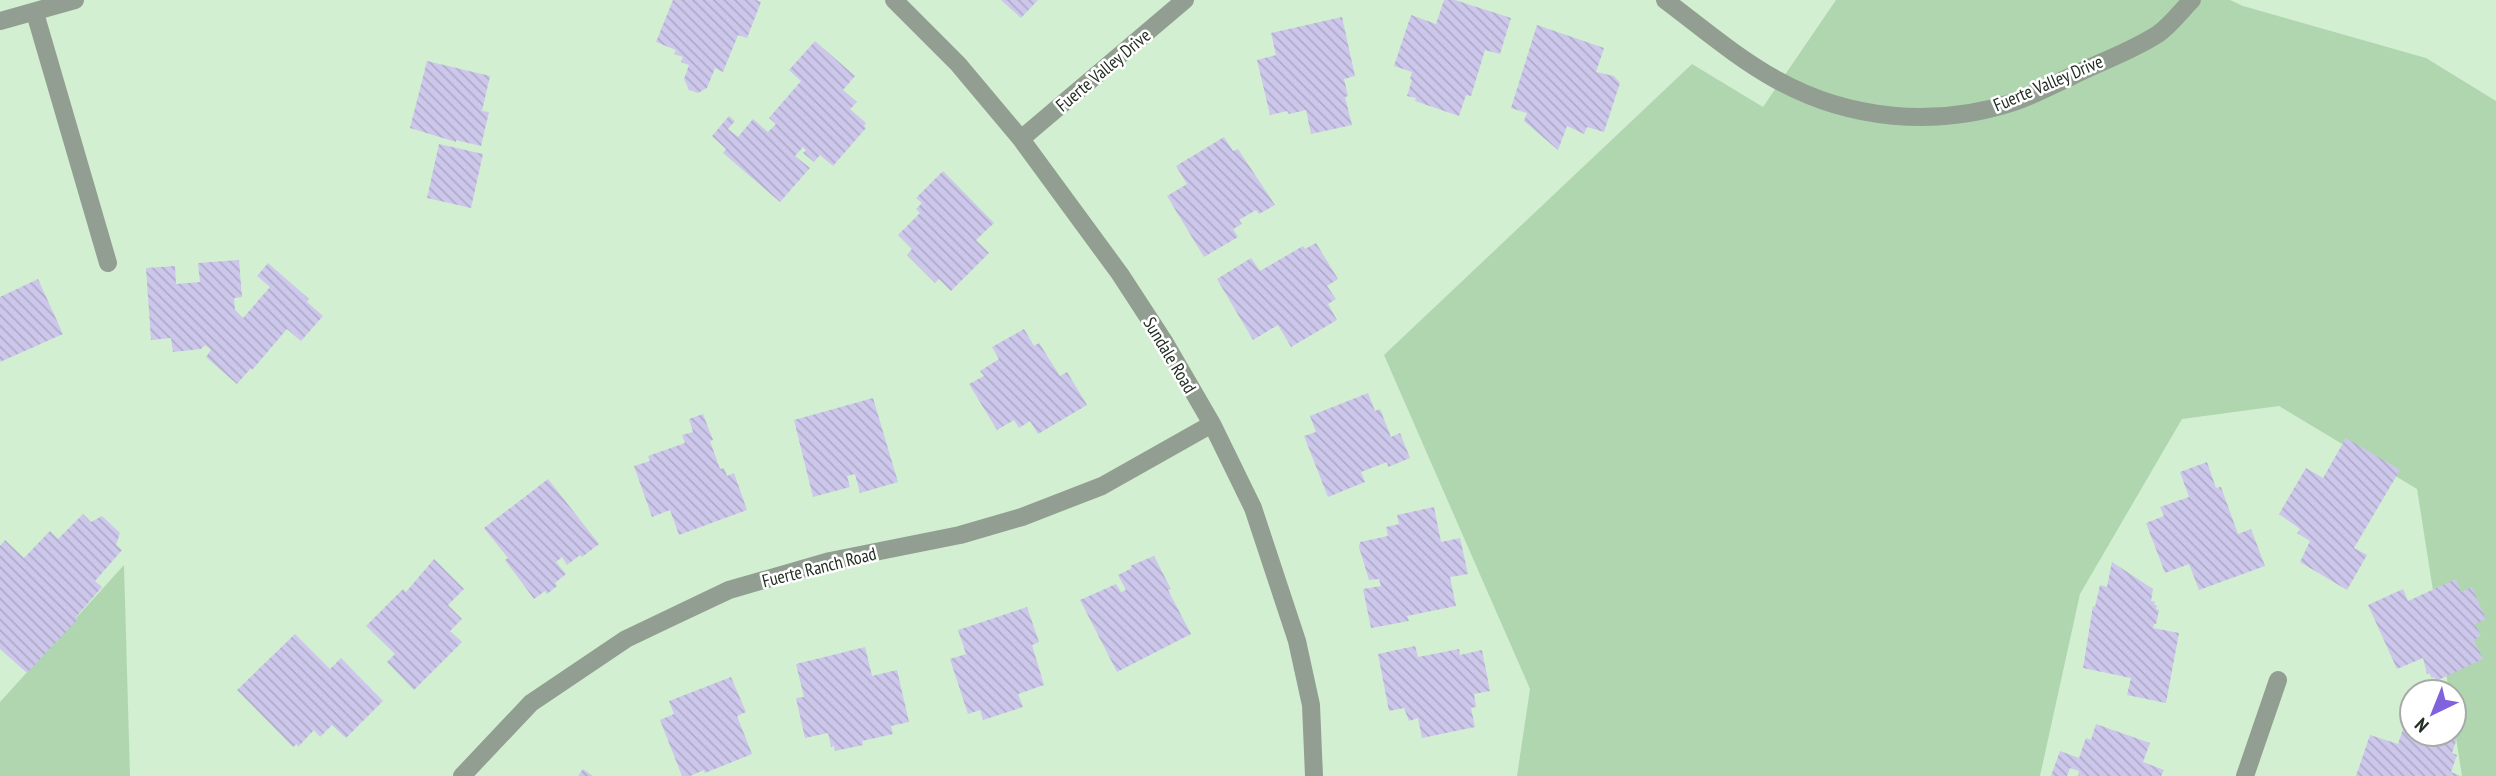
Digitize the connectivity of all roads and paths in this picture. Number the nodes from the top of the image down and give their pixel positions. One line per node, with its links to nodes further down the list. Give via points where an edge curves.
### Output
1 (75, 0): 6 (street)
2 (894, 0): 8 (street, Sundale Road, via 958,64)
3 (1185, 0): 8 (street, Fuerte Valley Drive)
4 (1665, 0): 5 (street, Fuerte Valley Drive, via 1747,61 1807,95 1863,111 1910,117 1968,113 2014,101 2159,33)
5 (2192, 0)
6 (35, 13): 7 (street); 9 (street)
7 (0, 21)
8 (1021, 139): 10 (street, Sundale Road, via 1120,274)
9 (108, 263)
10 (1212, 424): 12 (street, Fuerte Ranch Road, via 1102,486 1022,517 960,535 830,561 729,590 626,639 531,703); 13 (street, Sundale Road, via 1253,508 1297,641 1311,705)
11 (2278, 680): 14 (street)
12 (462, 776)
13 (1314, 776)
14 (2245, 776)

